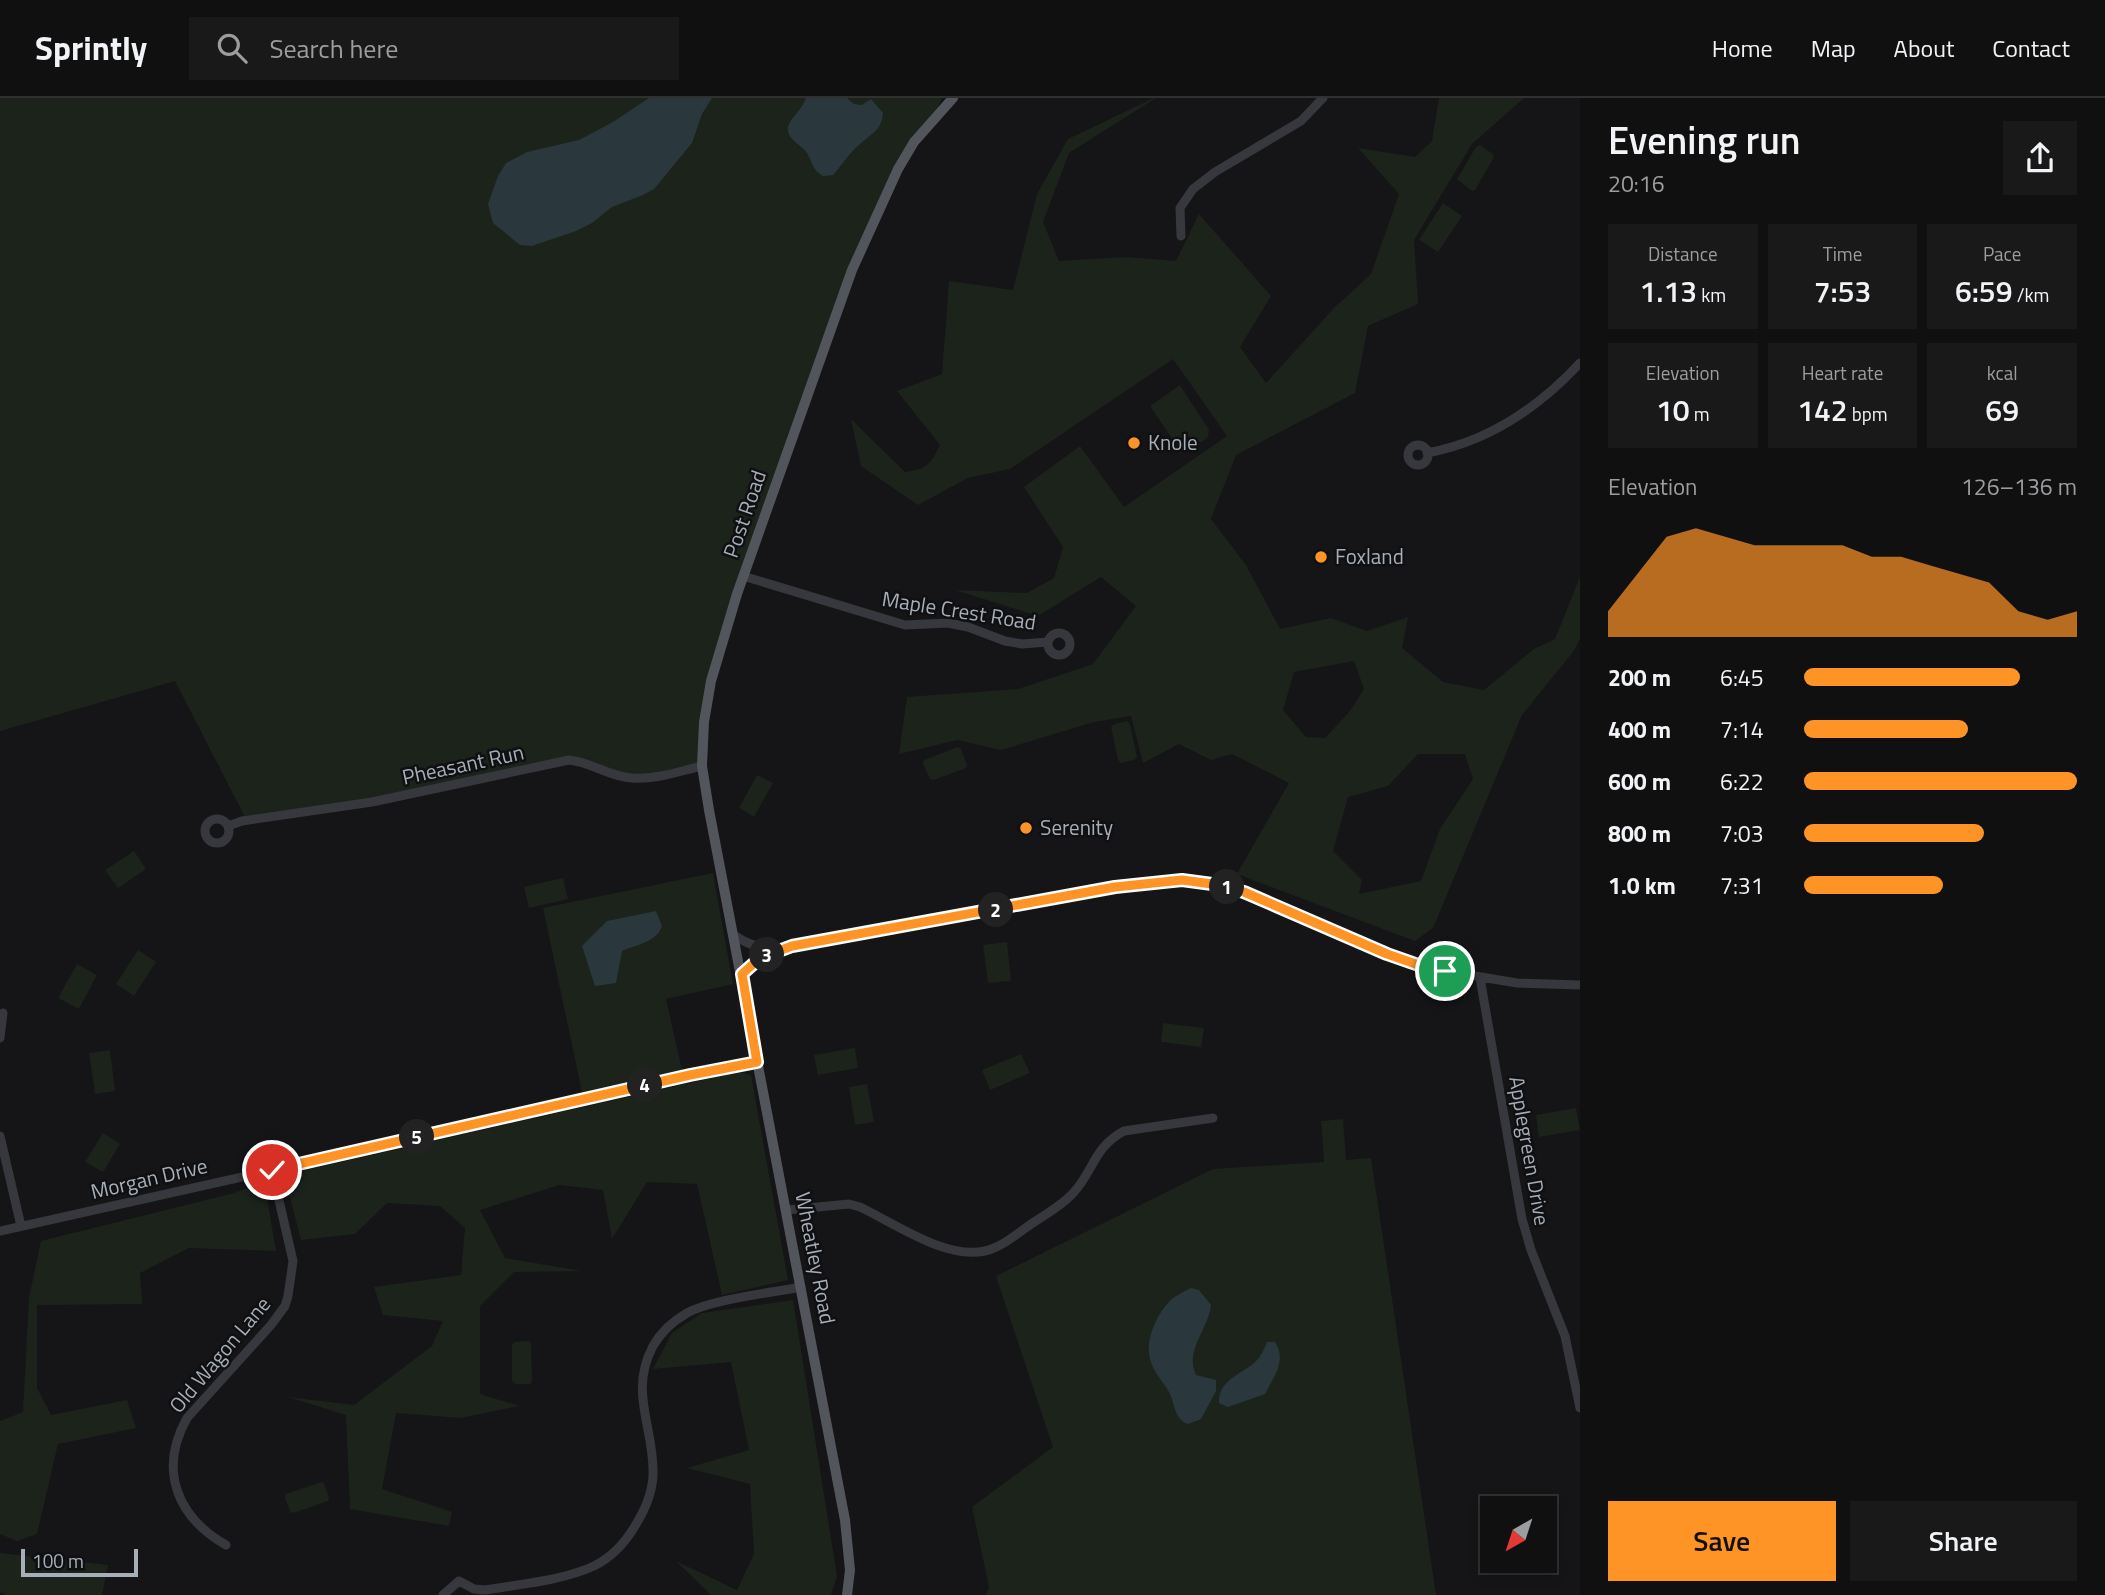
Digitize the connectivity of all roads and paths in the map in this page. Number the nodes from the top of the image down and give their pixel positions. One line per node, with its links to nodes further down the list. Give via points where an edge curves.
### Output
1 (953, 98): 6 (main road, Post Road, via 914,142 898,169 852,270)
2 (1324, 98): 3 (street, via 1301,121 1193,189 1180,208)
3 (1181, 236)
4 (1580, 363): 5 (street, via 1510,422 1485,436)
5 (1427, 453)
6 (743, 576): 7 (street, Maple Crest Road, via 905,625 948,623 1005,641); 8 (main road, Post Road, via 711,681)
7 (1048, 642)
8 (702, 765): 9 (street, Pheasant Run, via 632,779 582,761 569,761); 10 (main road, Post Road)
9 (229, 826)
10 (734, 935): 11 (street, via 761,948); 12 (main road, Post Road)
11 (779, 949): 12 (street); 13 (street, via 1115,887 1182,880 1244,892 1387,954 1427,968)
12 (742, 974): 17 (main road, Wheatley Road)
13 (1480, 978): 14 (street); 25 (street, Applegreen Drive, via 1522,1219 1565,1336)
14 (1580, 985)
15 (3, 1013): 16 (street)
16 (0, 1038)
17 (757, 1062): 20 (street, Morgan Drive); 21 (main road, Wheatley Road)
18 (1213, 1118): 21 (street, via 1114,1136 1065,1201 985,1251 952,1250 860,1207)
19 (0, 1136): 22 (street)
20 (272, 1170): 22 (street, Morgan Drive); 26 (street, Old Wagon Lane, via 293,1261 285,1306 187,1418 175,1457 183,1506 207,1534)
21 (787, 1210): 24 (main road, Wheatley Road)
22 (21, 1226): 23 (street, Morgan Drive)
23 (0, 1231)
24 (801, 1287): 27 (street, via 699,1307 672,1323 656,1341 641,1391 653,1462 651,1491 632,1531 610,1556 565,1575 485,1590 459,1581); 28 (main road, Wheatley Road, via 845,1520 850,1570)
25 (1580, 1408)
26 (226, 1545)
27 (443, 1595)
28 (847, 1595)

